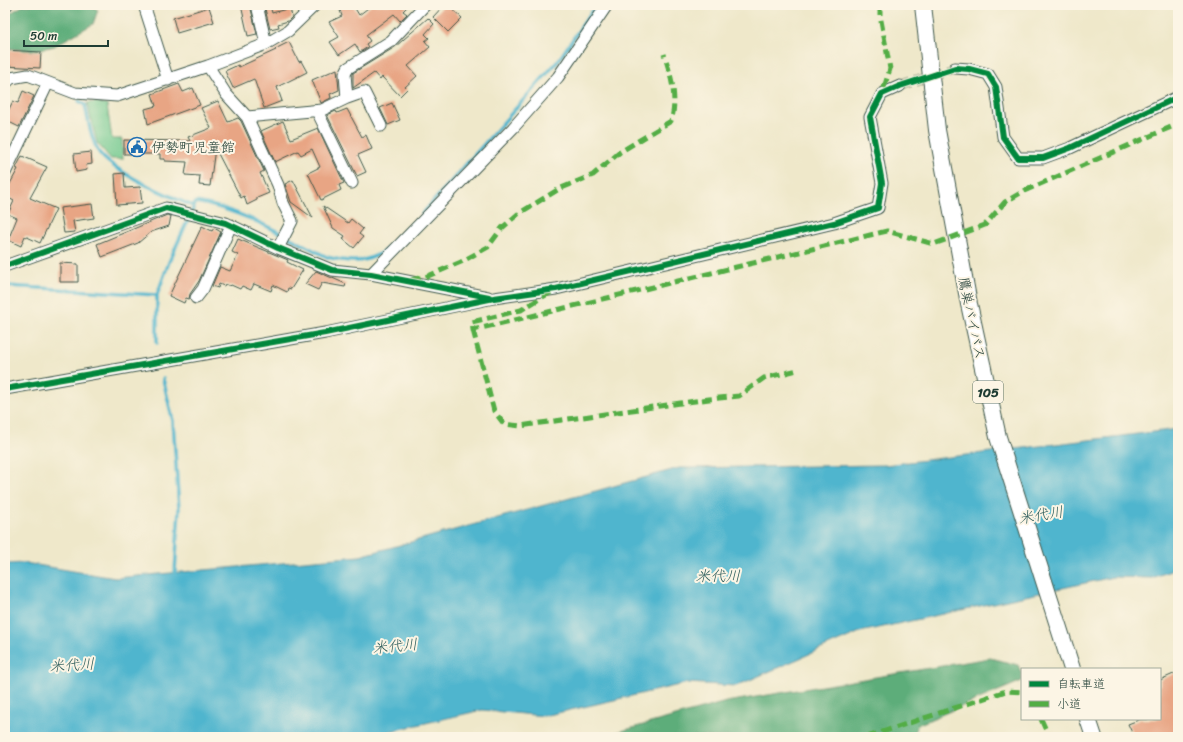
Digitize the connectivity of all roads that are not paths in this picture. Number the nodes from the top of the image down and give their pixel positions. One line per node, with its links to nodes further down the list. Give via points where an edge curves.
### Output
1 (144, 5): 10 (street)
2 (257, 5): 7 (street)
3 (315, 5): 7 (street, via 288,31)
4 (425, 5): 15 (street, via 391,41 348,68 345,74)
5 (607, 5): 24 (street, via 558,77 538,100)
6 (923, 5): 28 (highway, 鷹巣バイパス / 105, via 937,130 969,304 998,437)
7 (266, 44): 8 (street)
8 (208, 66): 10 (street); 17 (street, via 226,94)
9 (955, 68): 14 (street, via 988,74 996,87 1003,137 1018,158 1043,158 1070,148)
10 (168, 80): 11 (street, via 117,96 75,93)
11 (48, 83): 12 (street, via 28,75 11,78); 19 (street)
12 (5, 84)
13 (900, 86): 26 (street, via 882,94 870,117 882,183 878,208 834,223 609,278)
14 (1178, 97)
15 (347, 98): 16 (street); 18 (street, via 364,92)
16 (317, 111): 17 (street); 20 (street)
17 (247, 117): 22 (street, via 292,221)
18 (381, 126)
19 (5, 173)
20 (352, 183)
21 (231, 225): 22 (street); 23 (street, via 166,208); 25 (street, via 203,289)
22 (280, 244): 24 (street, via 332,270)
23 (5, 266)
24 (371, 274): 26 (street)
25 (196, 298)
26 (494, 298): 27 (street, via 325,333)
27 (5, 390)
28 (1072, 668)
29 (1088, 720): 30 (highway)
30 (1094, 737)

